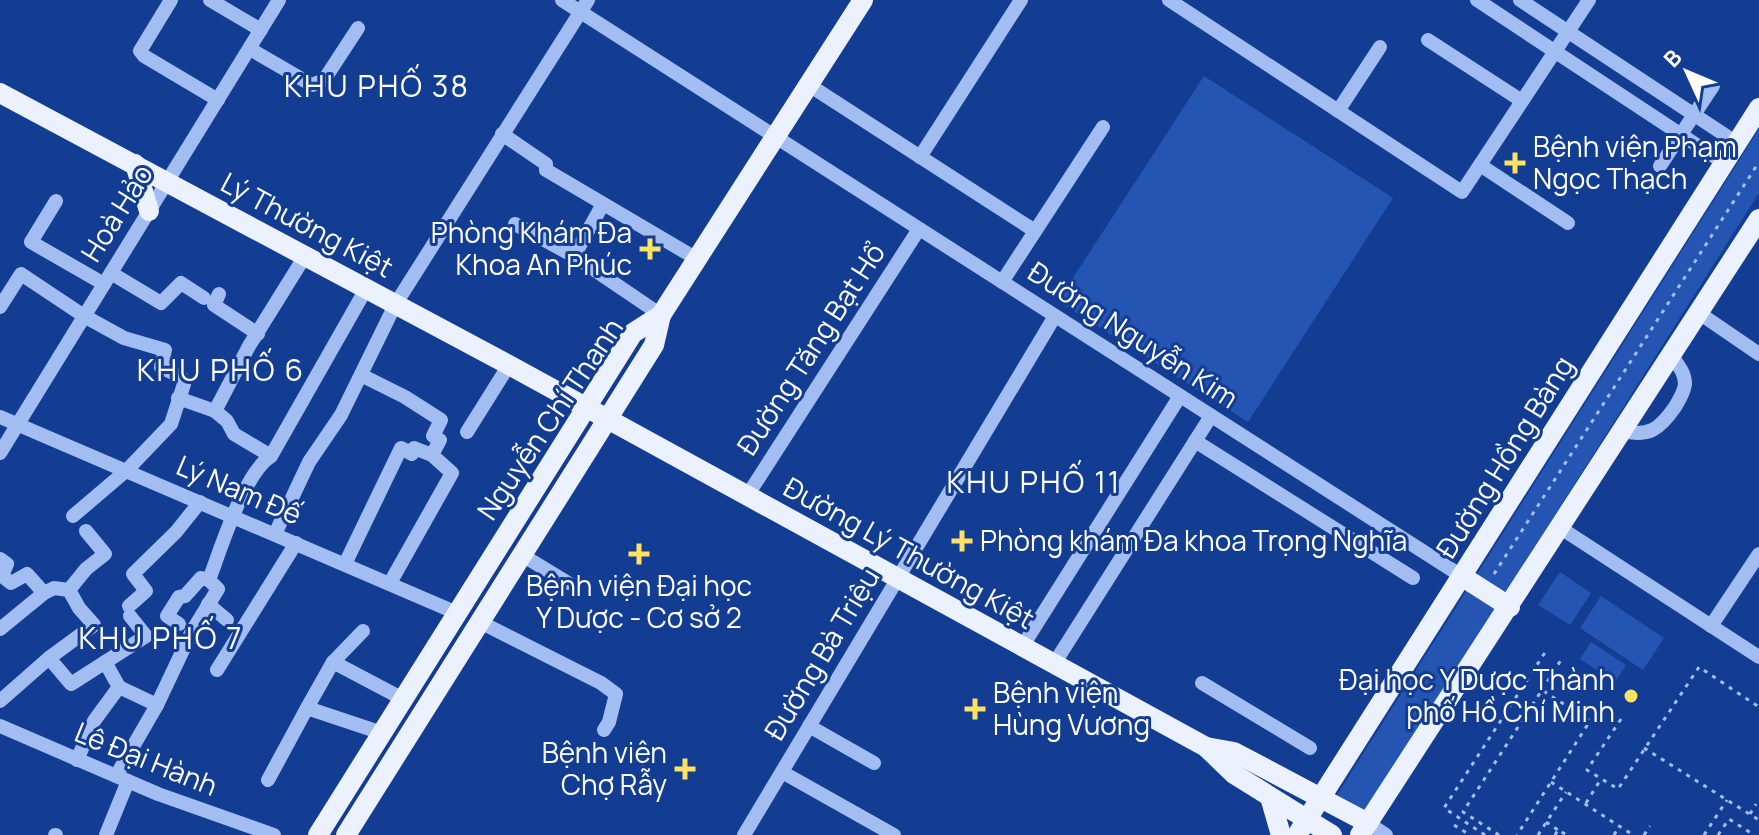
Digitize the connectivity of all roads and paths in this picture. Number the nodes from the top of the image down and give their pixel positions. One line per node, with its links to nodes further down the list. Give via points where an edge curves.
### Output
1 (171, 0): 23 (street, via 140,51)
2 (210, 0): 14 (street)
3 (279, 0): 14 (street, Hoà Hảo)
4 (562, 0): 11 (street, Đường Nguyễn Kim)
5 (863, 0): 20 (main road, Nguyễn Chí Thanh)
6 (1021, 0): 33 (street)
7 (1169, 0): 26 (street)
8 (1477, 0): 13 (street)
9 (1589, 0): 15 (street)
10 (1526, 4): 13 (street); 15 (street)
11 (584, 6): 29 (street); 31 (street, Đường Nguyễn Kim)
12 (358, 28): 18 (street, via 318,85)
13 (1519, 28): 19 (street)
14 (261, 30): 18 (street, Hoà Hảo)
15 (1568, 32): 19 (street); 27 (street)
16 (1428, 40): 24 (street)
17 (1380, 47): 26 (street)
18 (250, 49): 23 (street, Hoà Hảo)
19 (1555, 51): 24 (street); 30 (street)
20 (809, 85): 31 (main road, Nguyễn Chí Thanh); 33 (street)
21 (1713, 86): 27 (street)
22 (0, 93): 36 (main road, Lý Thường Kiệt)
23 (218, 100): 39 (street, Hoà Hảo)
24 (1522, 101): 37 (street)
25 (1759, 108): 32 (main road, Đường Hồng Bàng)
26 (1338, 111): 37 (street, via 1462,192)
27 (1694, 115): 30 (street); 32 (street)
28 (1103, 127): 47 (street)
29 (502, 134): 41 (street, via 546,164 546,170); 56 (street)
30 (1681, 135): 35 (street); 38 (street)
31 (775, 137): 46 (street, Đường Nguyễn Kim); 50 (main road, Nguyễn Chí Thanh)
32 (1737, 143): 35 (main road, Đường Hồng Bàng)
33 (920, 157): 47 (street)
34 (1759, 162): 94 (path)
35 (1724, 163): 95 (main road, Đường Hồng Bàng)
36 (135, 164): 39 (main road, Lý Thường Kiệt); 42 (main road)
37 (1480, 165): 44 (street)
38 (1660, 166)
39 (167, 182): 42 (street, Hoà Hảo); 48 (main road, Lý Thường Kiệt)
40 (56, 201): 51 (street, via 31,242)
41 (603, 204): 49 (street); 50 (street)
42 (149, 211): 51 (street, Hoà Hảo)
43 (1759, 219): 58 (main road)
44 (1568, 223)
45 (515, 224): 49 (street)
46 (919, 229): 52 (street, Đường Nguyễn Kim); 82 (street, Đường Tăng Bạt Hổ)
47 (1035, 231): 52 (street)
48 (305, 256): 53 (main road, Lý Thường Kiệt); 62 (street)
49 (574, 256): 59 (street)
50 (697, 259): 59 (main road, Nguyễn Chí Thanh)
51 (108, 278): 55 (street, via 161,303 181,283); 60 (street, Hoà Hảo)
52 (1002, 282): 61 (street, Đường Nguyễn Kim)
53 (366, 289): 56 (main road, Lý Thường Kiệt); 80 (street)
54 (219, 294): 62 (street, via 214,305)
55 (204, 298)
56 (395, 305): 65 (main road, Lý Thường Kiệt); 66 (street)
57 (0, 307): 60 (street, via 21,274)
58 (1699, 313): 63 (street); 64 (main road)
59 (661, 315): 69 (main road, Nguyễn Chí Thanh, via 633,333); 73 (main road, via 654,345)
60 (84, 316): 68 (street, via 124,338 165,350 161,367 184,384); 74 (street, Hoà Hảo)
61 (1055, 316): 67 (street, Đường Nguyễn Kim); 97 (street, Đường Bà Triệu)
62 (258, 334): 70 (street)
63 (1759, 354)
64 (1671, 355): 75 (main road); 75 (street, via 1683,372 1681,398 1650,432)
65 (509, 365): 69 (main road, Lý Thường Kiệt); 76 (street)
66 (361, 375): 79 (street, via 441,420 433,436 440,440); 88 (street, via 309,462)
67 (1180, 396): 71 (street, Đường Nguyễn Kim); 112 (street)
68 (178, 398): 70 (street); 81 (street, via 171,424)
69 (586, 407): 73 (main road, Đường Lý Thường Kiệt); 105 (main road, Nguyễn Chí Thanh)
70 (215, 411): 80 (street, via 234,434)
71 (1211, 416): 77 (street); 95 (street, Đường Nguyễn Kim)
72 (0, 417): 74 (street, Lý Nam Đế)
73 (607, 419): 82 (main road, Đường Lý Thường Kiệt); 90 (main road)
74 (18, 424): 78 (street, Hoà Hảo); 81 (street, Lý Nam Đế)
75 (1621, 431): 86 (main road)
76 (467, 432)
77 (1195, 441): 96 (street); 119 (street)
78 (0, 453)
79 (432, 455): 93 (street, via 401,448); 99 (street, via 452,473)
80 (271, 456): 85 (street, via 251,476)
81 (127, 470): 83 (street, Lý Nam Đế); 84 (street)
82 (747, 496): 97 (main road, Đường Lý Thường Kiệt)
83 (200, 502): 85 (street, Lý Nam Đế); 117 (street, via 133,574 146,591 130,611 146,636)
84 (73, 516)
85 (234, 516): 88 (street, Lý Nam Đế); 98 (street)
86 (1559, 527): 104 (main road); 109 (street)
87 (86, 531): 101 (street, via 105,554)
88 (275, 534): 89 (street, Lý Nam Đế)
89 (296, 543): 93 (street, Lý Nam Đế); 120 (street)
90 (522, 555): 100 (street); 107 (main road)
91 (0, 559): 102 (street, via 7,564 2,576 11,583 27,574)
92 (1757, 562): 109 (street)
93 (345, 564): 99 (street, Lý Nam Đế)
94 (1494, 574)
95 (1463, 577): 104 (main road); 148 (main road, Đường Hồng Bàng)
96 (1413, 578)
97 (898, 579): 112 (main road, Đường Lý Thường Kiệt); 133 (street, Đường Bà Triệu)
98 (209, 580): 103 (street, via 218,589); 108 (street, via 201,578 179,597 167,616)
99 (390, 583): 105 (street, Lý Nam Đế)
100 (568, 583)
101 (69, 590): 102 (street); 115 (street, via 94,625)
102 (44, 593): 110 (street)
103 (208, 604): 106 (street); 128 (street)
104 (1510, 607): 162 (main road)
105 (457, 613): 107 (main road); 121 (main road, Nguyễn Chí Thanh)
106 (227, 620)
107 (480, 622): 123 (main road); 134 (street, via 616,694)
108 (179, 624)
109 (1711, 626): 114 (street)
110 (0, 629)
111 (363, 631): 118 (street)
112 (1022, 647): 119 (main road, Đường Lý Thường Kiệt)
113 (1546, 651): 164 (path, via 1444,808)
114 (1759, 657)
115 (49, 658): 117 (street, via 71,684); 127 (street)
116 (1561, 660): 125 (path)
117 (105, 662): 124 (street)
118 (333, 662): 126 (street); 130 (street)
119 (1054, 664): 136 (main road, Đường Lý Thường Kiệt)
120 (217, 670)
121 (419, 674): 123 (main road); 126 (main road, Nguyễn Chí Thanh)
122 (1202, 683): 137 (street)
123 (439, 686): 168 (main road)
124 (119, 687): 128 (street); 139 (street, via 94,721)
125 (1542, 690): 145 (path, via 1590,721); 161 (path, via 1463,812)
126 (403, 699): 135 (main road, Nguyễn Chí Thanh)
127 (0, 701)
128 (157, 705): 142 (street)
129 (1759, 707): 138 (path, via 1699,667)
130 (307, 708): 135 (street); 144 (street)
131 (1621, 719): 143 (path, via 1587,770)
132 (0, 726): 139 (street, Lê Đại Hành)
133 (809, 726): 140 (street); 141 (street, Đường Bà Triệu)
134 (604, 730)
135 (382, 733): 167 (main road, Nguyễn Chí Thanh)
136 (1206, 747): 147 (main road, Đường Lý Thường Kiệt, via 1234,774); 148 (main road, Đường Lý Thường Kiệt, via 1234,752)
137 (1310, 748)
138 (1644, 748): 143 (path, via 1618,789); 149 (path)
139 (77, 760): 142 (street, Lê Đại Hành)
140 (874, 763)
141 (782, 772): 169 (street, Đường Bà Triệu); 170 (street)
142 (122, 778): 165 (street); 166 (street, Lê Đại Hành)
143 (1601, 779): 150 (path)
144 (268, 780)
145 (1551, 782): 146 (path); 176 (path)
146 (1566, 792): 150 (path); 156 (path)
147 (1270, 797): 160 (main road, Đường Lý Thường Kiệt); 171 (main road)
148 (1320, 798): 160 (main road, Đường Hồng Bàng); 162 (main road, Đường Lý Thường Kiệt)
149 (1727, 800): 152 (path); 153 (path)
150 (1585, 804): 158 (path)
151 (1756, 804): 153 (path)
152 (1718, 813): 154 (path); 183 (path)
153 (1750, 814): 155 (path)
154 (1729, 819): 184 (path); 185 (path)
155 (1759, 820)
156 (1546, 822): 163 (path); 177 (path)
157 (1454, 825): 174 (path)
158 (1619, 826): 180 (path); 181 (path)
159 (1650, 826): 182 (path)
160 (1302, 827): 172 (main road, Đường Lý Thường Kiệt)
161 (1486, 827): 164 (path); 175 (path)
162 (1364, 829): 173 (street)
163 (1558, 830): 178 (path); 179 (path)
164 (1483, 834)
165 (106, 835)
166 (274, 835)
167 (318, 835)
168 (346, 835)
169 (744, 835)
170 (894, 835)
171 (1281, 835)
172 (1332, 835)
173 (1386, 835)
174 (1470, 835)
175 (1499, 835)
176 (1517, 835)
177 (1538, 835)
178 (1555, 835)
179 (1567, 835)
180 (1614, 835)
181 (1633, 835)
182 (1644, 835)
183 (1704, 835)
184 (1718, 835)
185 (1754, 835)

